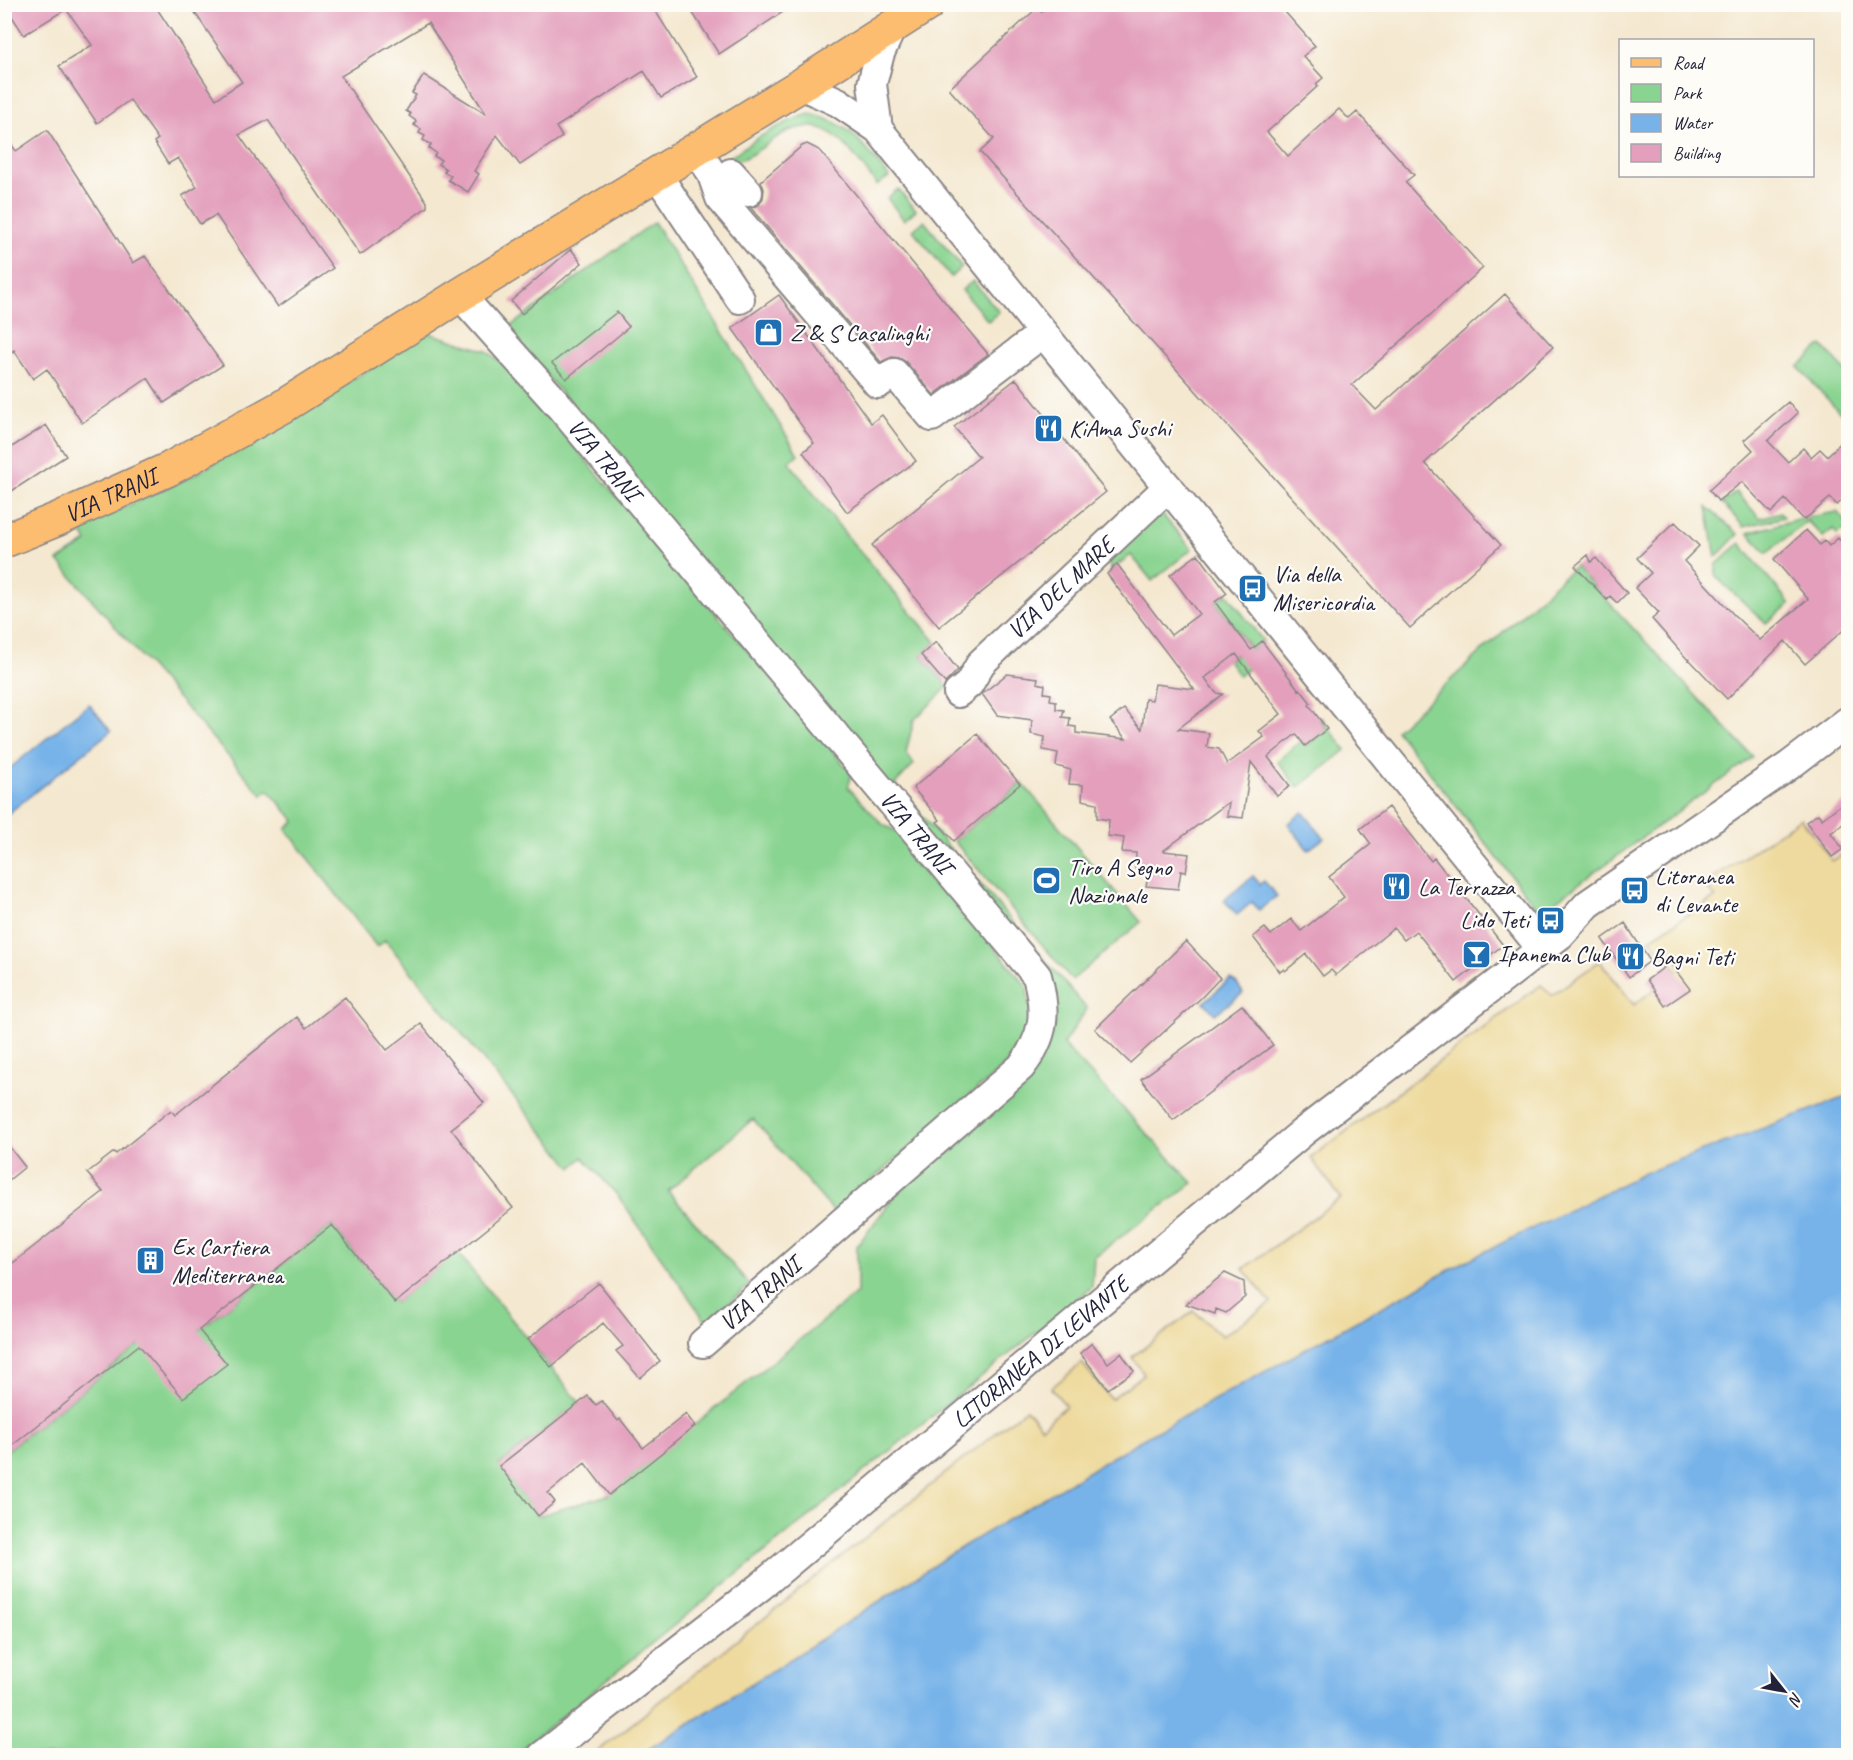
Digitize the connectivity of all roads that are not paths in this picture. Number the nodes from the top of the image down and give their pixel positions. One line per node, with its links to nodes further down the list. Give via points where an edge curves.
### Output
1 (928, 4): 2 (main road, VIA TRANI)
2 (893, 25): 3 (main road, VIA TRANI); 4 (street, via 880,52 872,84)
3 (801, 85): 4 (street, via 838,102); 5 (main road, VIA TRANI)
4 (878, 129): 9 (street)
5 (696, 149): 6 (main road, VIA TRANI); 9 (street, via 711,172 720,198 878,384 894,373 932,417)
6 (657, 173): 7 (main road, VIA TRANI); 8 (street)
7 (460, 295): 11 (main road, VIA TRANI, via 282,407 169,469); 15 (street, VIA TRANI, via 562,409 1037,976 1043,997 1039,1036 1021,1067)
8 (740, 299)
9 (1043, 333): 10 (street)
10 (1168, 487): 12 (street, VIA DEL MARE, via 981,663 969,684); 14 (street)
11 (4, 541)
12 (958, 693)
13 (1841, 736): 14 (street, LITORANEA DI LEVANTE, via 1598,919)
14 (1550, 942): 16 (street, LITORANEA DI LEVANTE, via 1303,1132 761,1586)
15 (703, 1343)
16 (542, 1755)

